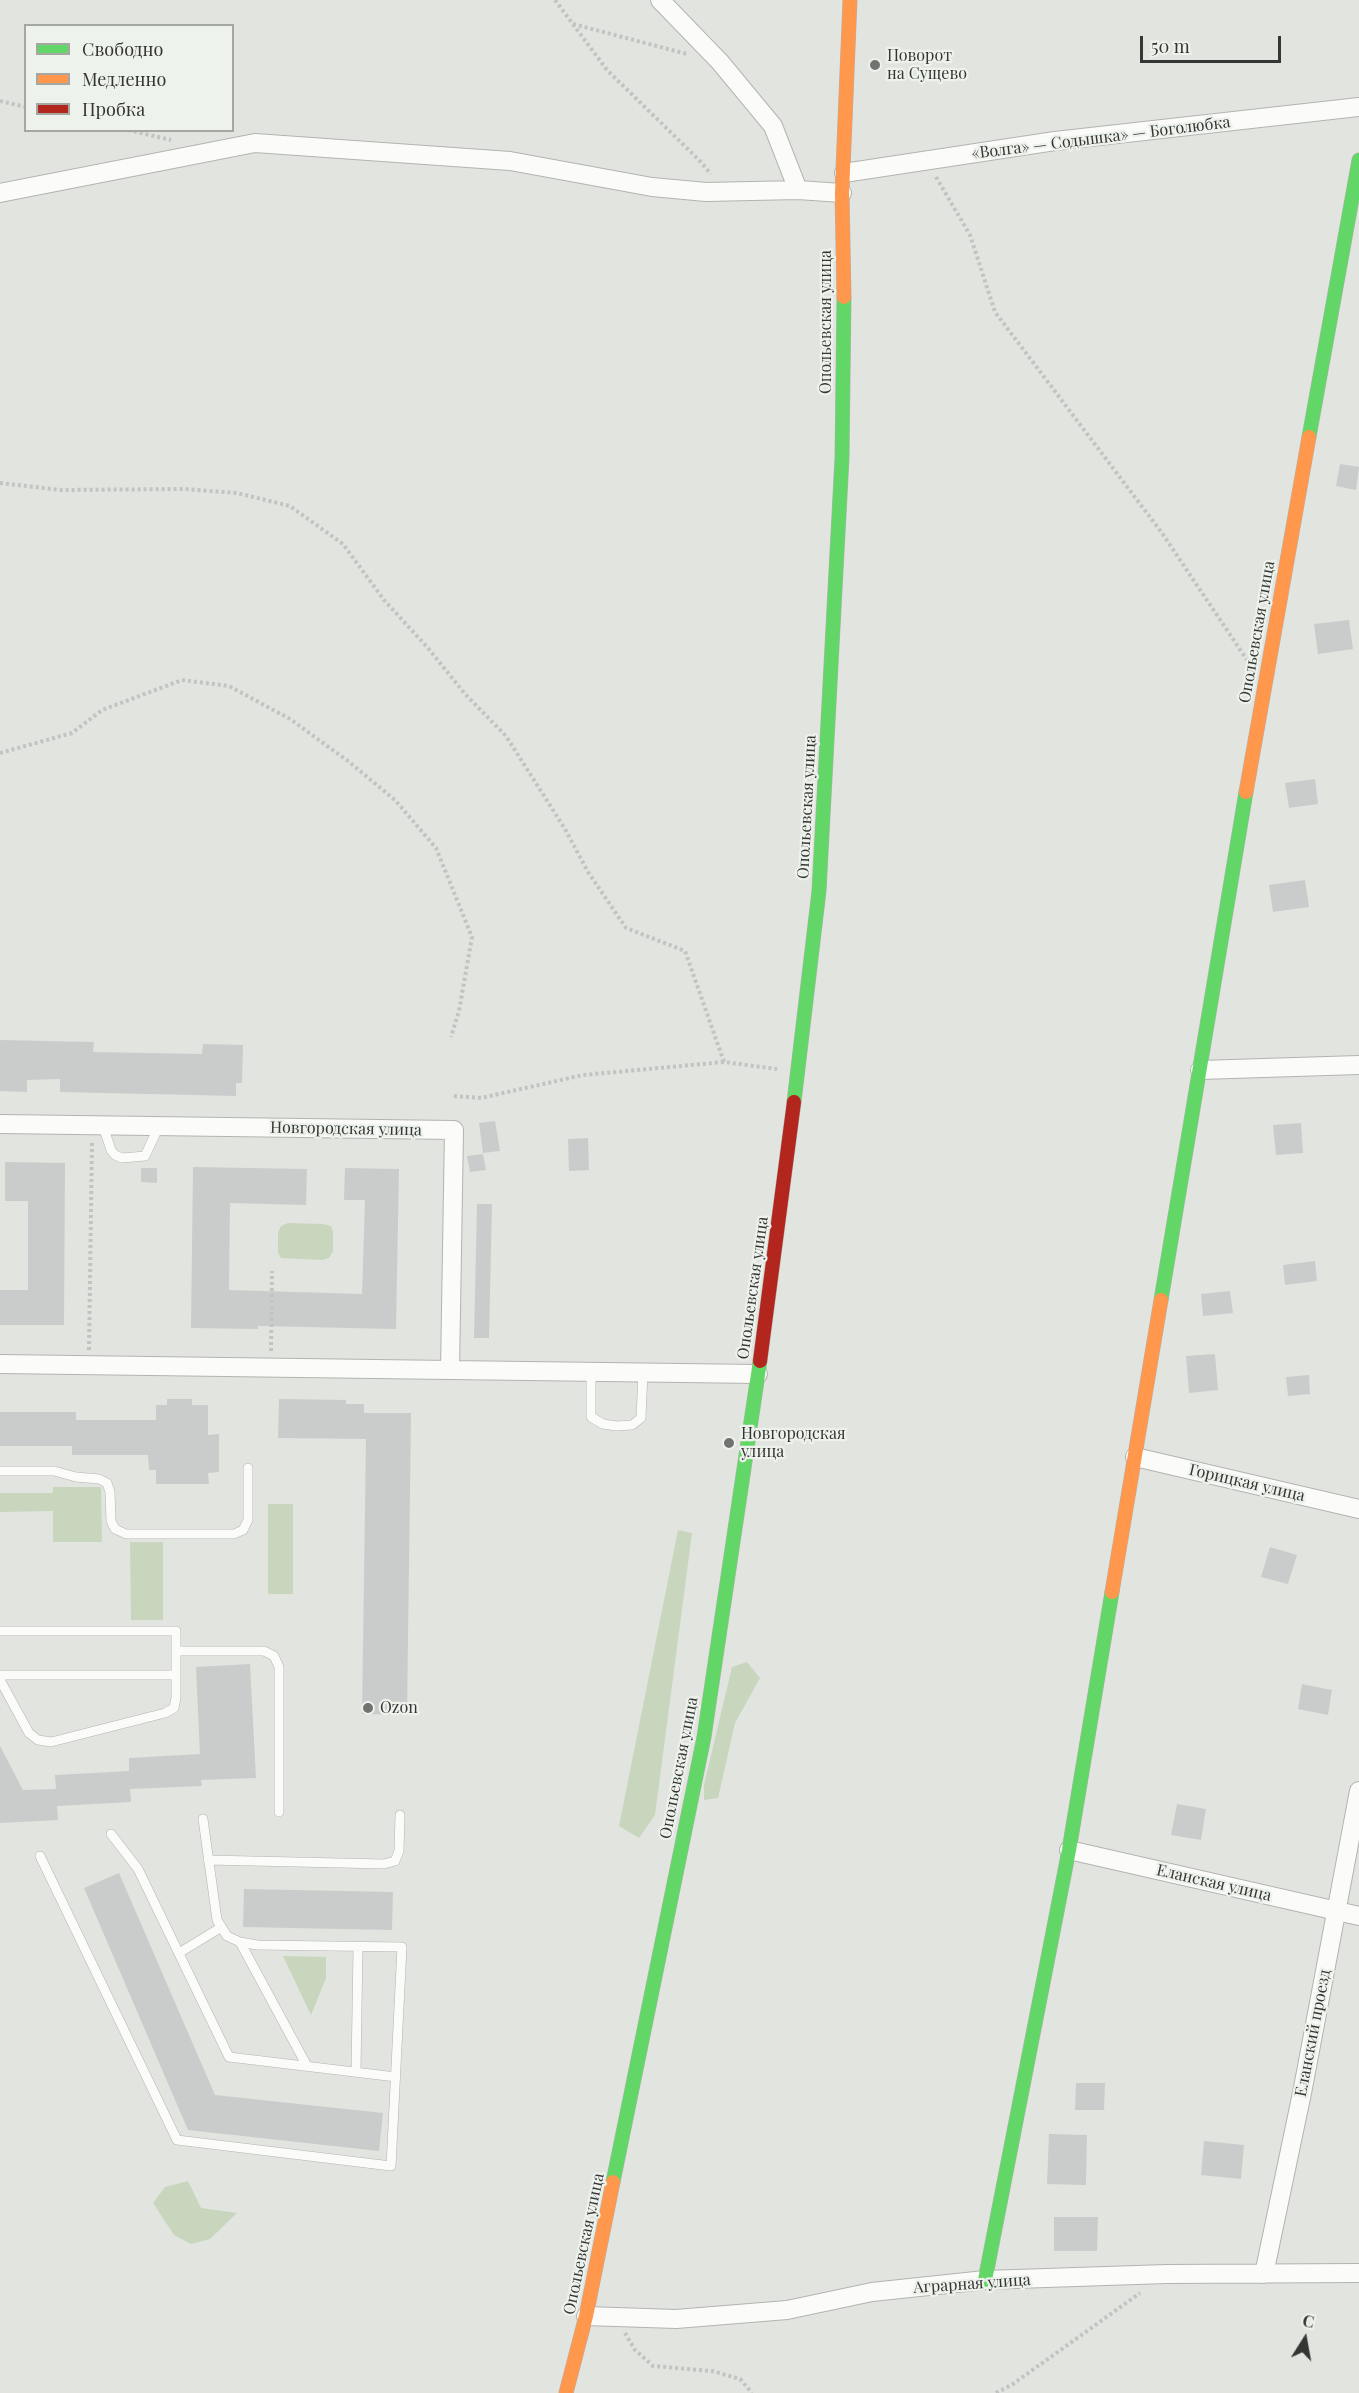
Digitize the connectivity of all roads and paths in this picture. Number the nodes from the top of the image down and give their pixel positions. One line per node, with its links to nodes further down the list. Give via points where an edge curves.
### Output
1 (555, 0): 4 (path)
2 (660, 0): 5 (street)
3 (849, 0): 11 (street, Опольевская улица)
4 (573, 24): 5 (path); 13 (path, via 607,70 699,160)
5 (720, 62): 12 (street, via 773,126)
6 (0, 101): 7 (path)
7 (24, 107)
8 (1359, 107): 10 (street, «Волга» — Содышка» — Боголюбка, via 1055,141)
9 (1359, 160): 17 (street, Опольевская улица)
10 (921, 161): 11 (street, «Волга» — Содышка» — Боголюбка); 17 (path, via 931,167 970,235 996,312 1162,533)
11 (844, 173): 15 (street, Опольевская улица)
12 (798, 190): 13 (street); 15 (street)
13 (724, 191): 14 (street, via 652,187 510,161 255,143)
14 (0, 193)
15 (842, 193): 23 (street, Опольевская улица, via 842,458 819,891)
16 (0, 483): 20 (path, via 61,490 184,489 237,493 290,506 344,544 384,600 506,736 626,928 685,951)
17 (1264, 685): 22 (street, Опольевская улица)
18 (0, 753): 19 (path, via 72,733 102,710 182,680 230,686 290,719 395,800 436,848 472,937)
19 (451, 1037)
20 (724, 1062): 23 (path); 24 (path, via 583,1075 481,1098)
21 (1359, 1065): 22 (street)
22 (1200, 1070): 36 (street, Опольевская улица)
23 (798, 1072): 35 (street, Опольевская улица)
24 (454, 1096)
25 (0, 1124): 26 (street, Новгородская улица)
26 (97, 1126): 27 (street, Новгородская улица); 27 (lane, via 111,1150 122,1158 145,1156); 30 (path)
27 (159, 1126): 32 (street, Новгородская улица, via 454,1130)
28 (272, 1270): 31 (path)
29 (0, 1364): 30 (street)
30 (89, 1365): 31 (street)
31 (270, 1367): 32 (street)
32 (450, 1370): 33 (street)
33 (591, 1371): 34 (street); 34 (lane, via 591,1417 616,1426 632,1425 641,1418)
34 (644, 1372): 35 (street)
35 (758, 1374): 66 (street, Опольевская улица, via 704,1737)
36 (1135, 1457): 39 (street, Горицкая улица); 50 (street, Опольевская улица)
37 (248, 1468): 38 (lane, via 248,1520 243,1530 234,1534 126,1534 111,1521 111,1492 107,1483 99,1479 76,1478 54,1471)
38 (0, 1471)
39 (1359, 1509)
40 (0, 1631): 41 (lane, via 176,1631)
41 (176, 1651): 43 (lane); 46 (lane, via 264,1651 274,1656 279,1667)
42 (0, 1675): 43 (lane)
43 (176, 1675): 44 (lane, via 174,1708 165,1713 51,1742 38,1740 29,1733)
44 (0, 1680)
45 (1359, 1791): 53 (street, Еланский проезд)
46 (279, 1812)
47 (400, 1815): 52 (lane, via 399,1851 394,1861 384,1864)
48 (203, 1819): 52 (lane)
49 (111, 1834): 58 (lane, via 138,1869)
50 (1069, 1850): 53 (street, Еланская улица); 65 (street, Опольевская улица)
51 (40, 1856): 61 (lane, via 177,2140 391,2166)
52 (208, 1860): 55 (lane)
53 (1336, 1911): 54 (street, Еланская улица); 64 (street, Еланский проезд)
54 (1359, 1916)
55 (220, 1928): 56 (lane); 58 (lane)
56 (240, 1942): 57 (lane); 59 (lane)
57 (358, 1947): 60 (lane); 61 (lane, via 402,1947)
58 (179, 1953): 59 (lane, via 230,2057)
59 (307, 2066): 60 (lane)
60 (356, 2072): 61 (lane)
61 (396, 2077)
62 (1359, 2273): 64 (street, Аграрная улица)
63 (1167, 2274): 64 (street, Аграрная улица); 65 (street, Аграрная улица); 70 (path)
64 (1264, 2274)
65 (985, 2280): 67 (street, Аграрная улица, via 872,2292 787,2310 676,2319)
66 (586, 2316): 67 (street, Аграрная улица); 68 (street, Опольевская улица)
67 (616, 2317): 69 (path, via 635,2350 653,2366 712,2371 740,2379)
68 (566, 2393)
69 (752, 2393)
70 (996, 2393)

